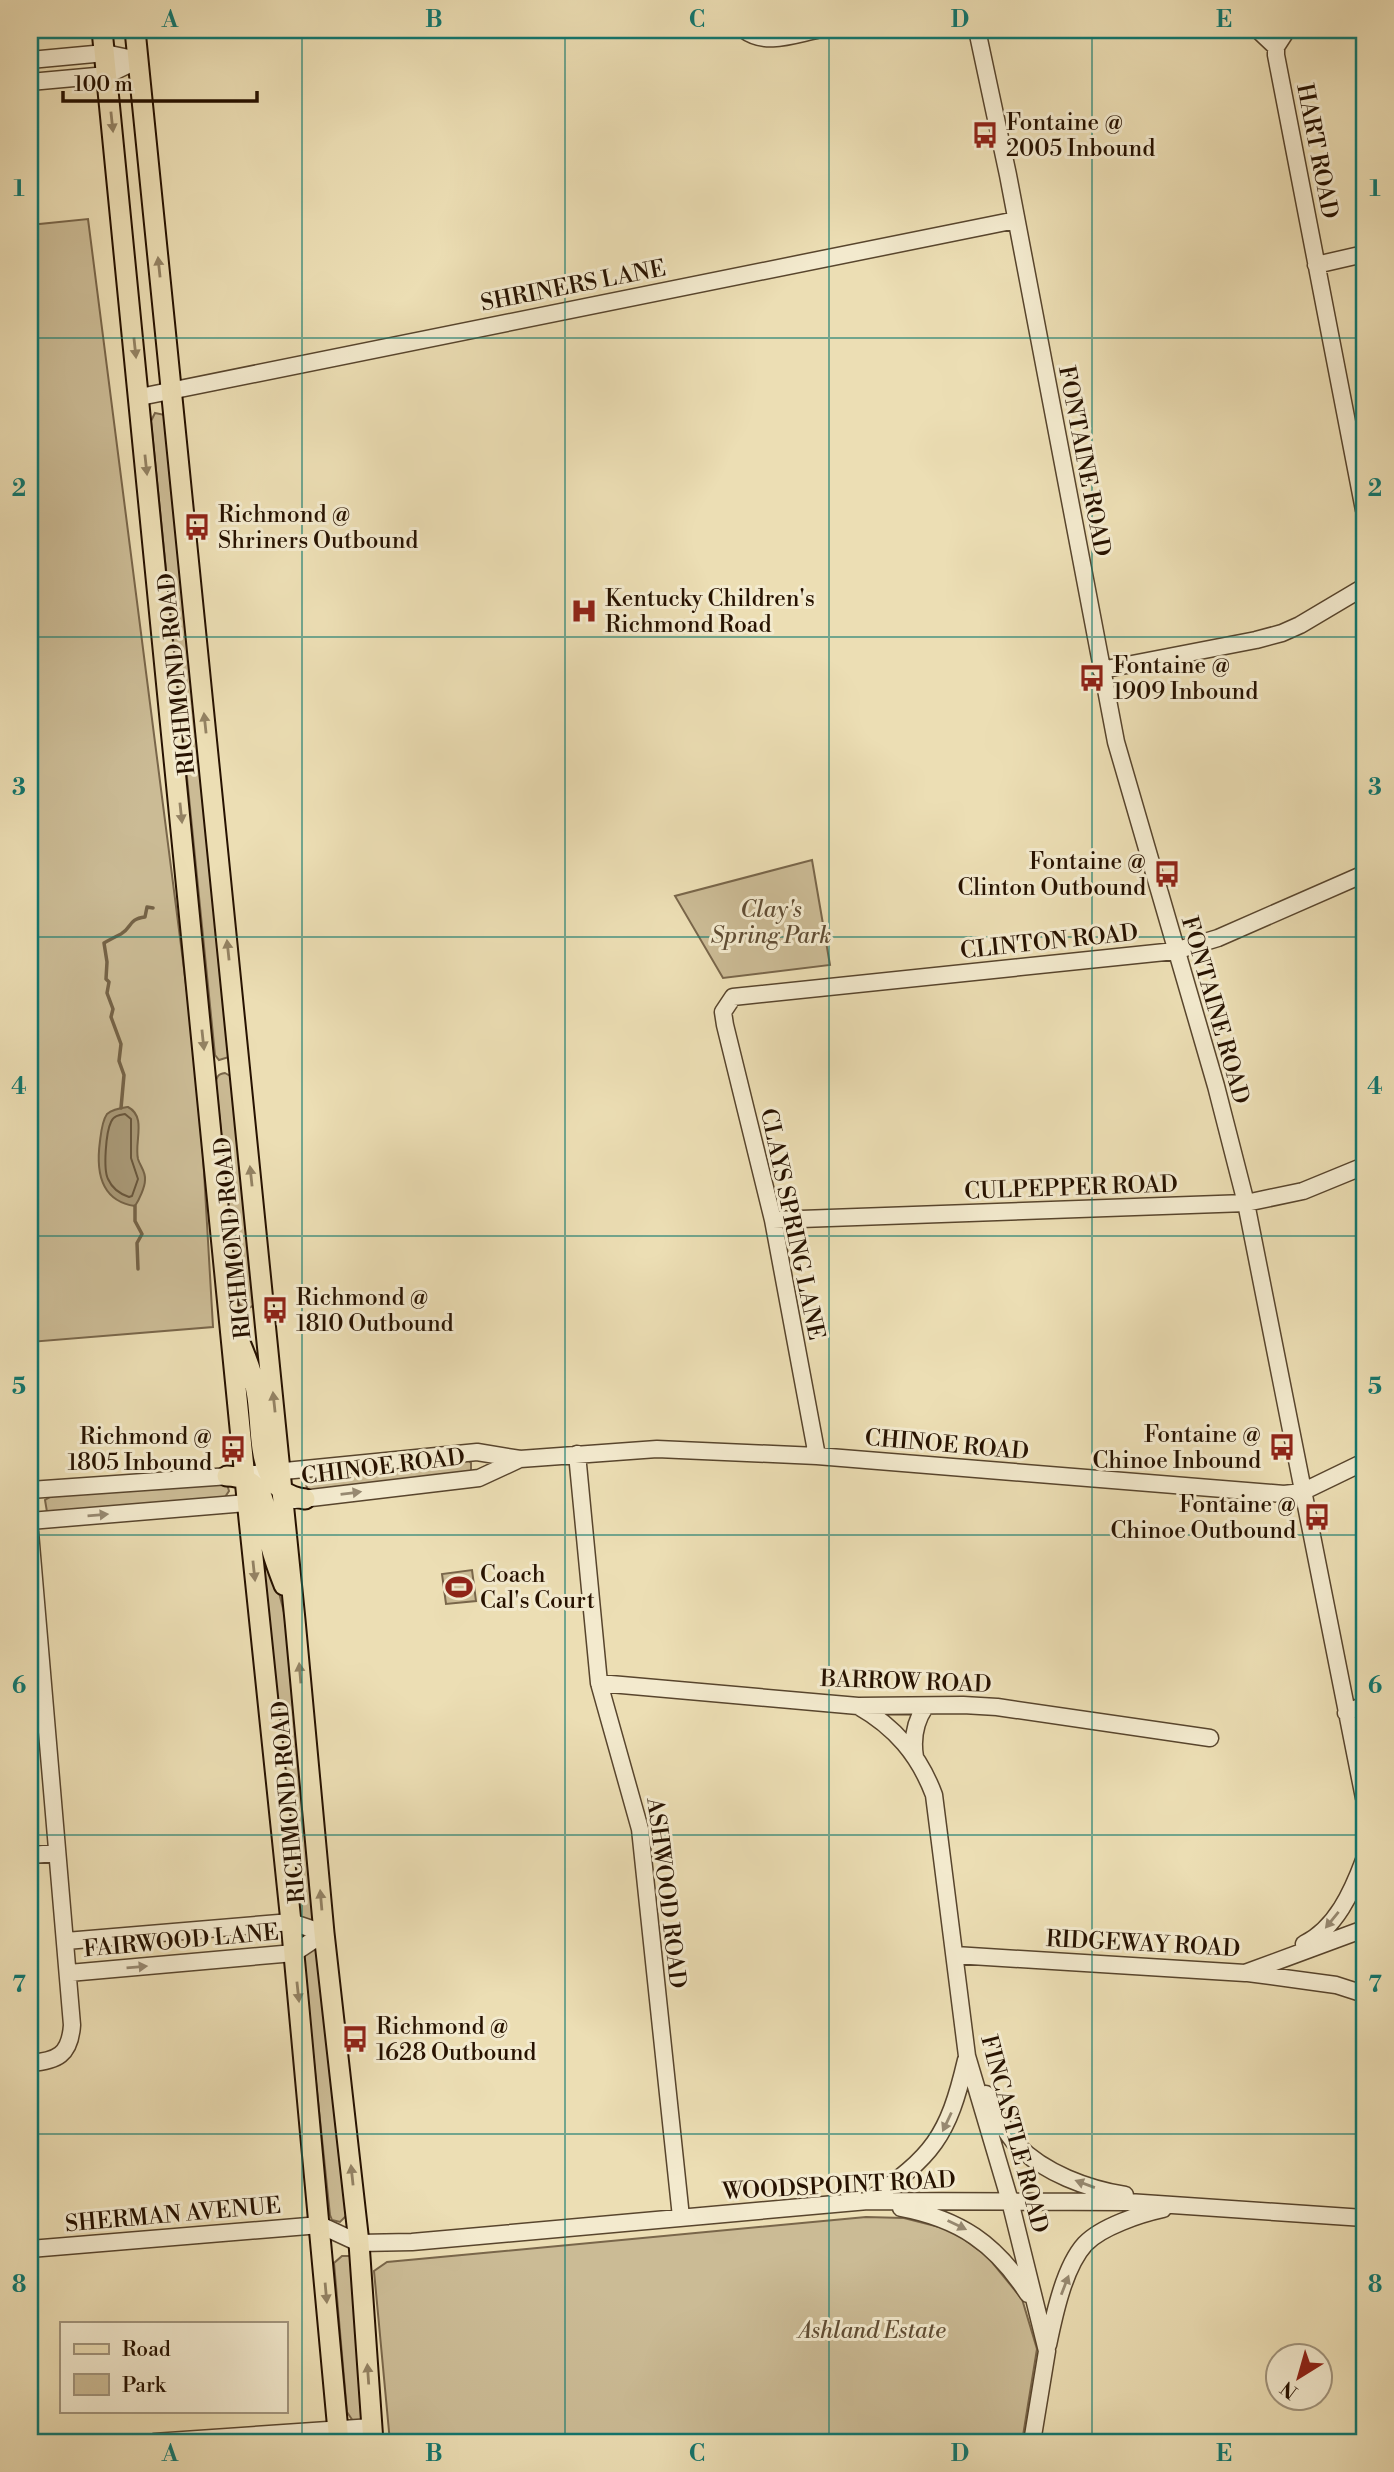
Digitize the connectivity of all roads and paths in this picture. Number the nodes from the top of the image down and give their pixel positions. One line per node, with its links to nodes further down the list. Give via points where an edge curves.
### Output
1 (102, 30): 9 (main road, RICHMOND ROAD)
2 (135, 30): 11 (main road, RICHMOND ROAD)
3 (744, 30): 4 (street, via 766,39)
4 (817, 30)
5 (978, 30): 14 (street, FONTAINE ROAD)
6 (1258, 30): 8 (street)
7 (1287, 30): 8 (street)
8 (1276, 47): 16 (street, HART ROAD)
9 (104, 53): 10 (street); 11 (street); 12 (main road, RICHMOND ROAD)
10 (30, 60)
11 (138, 60): 12 (street); 17 (main road, RICHMOND ROAD, one-way to 11)
12 (107, 75): 13 (street); 18 (main road, RICHMOND ROAD, one-way to 18)
13 (30, 82)
14 (1016, 220): 17 (street, SHRINERS LANE); 21 (street, FONTAINE ROAD)
15 (1364, 254): 16 (street)
16 (1316, 265): 19 (street, HART ROAD)
17 (172, 391): 18 (street, SHRINERS LANE); 33 (main road, RICHMOND ROAD, one-way to 17)
18 (140, 397): 28 (main road, RICHMOND ROAD, one-way to 28)
19 (1364, 510)
20 (1364, 587): 21 (street, via 1282,633)
21 (1101, 670): 23 (street, FONTAINE ROAD, via 1125,779)
22 (1364, 874): 23 (street, CLINTON ROAD, via 1218,938)
23 (1175, 951): 24 (street, CLINTON ROAD, via 733,997); 26 (street, FONTAINE ROAD)
24 (726, 1004): 27 (street, CLAYS SPRING LANE, via 725,1025)
25 (1364, 1166): 26 (street, CULPEPPER ROAD, via 1303,1191)
26 (1246, 1203): 27 (street, CULPEPPER ROAD); 36 (street, FONTAINE ROAD)
27 (773, 1220): 30 (street, CLAYS SPRING LANE)
28 (230, 1319): 33 (main road, via 253,1374); 34 (main road, RICHMOND ROAD)
29 (577, 1454): 30 (street, CHINOE ROAD, via 657,1449); 31 (street, CHINOE ROAD); 42 (street, ASHWOOD ROAD)
30 (817, 1456): 36 (street, CHINOE ROAD, via 1263,1493)
31 (520, 1459): 33 (street, CHINOE ROAD, via 477,1452); 38 (street, CHINOE ROAD, one-way to 31, via 479,1478)
32 (1364, 1462): 36 (street, CHINOE ROAD)
33 (274, 1471): 34 (street, CHINOE ROAD); 37 (main road, via 276,1487)
34 (239, 1477): 35 (street, CHINOE ROAD); 37 (main road)
35 (30, 1490)
36 (1302, 1492): 46 (street, FONTAINE ROAD)
37 (269, 1499): 38 (main road); 39 (street, one-way to 37); 53 (main road, RICHMOND ROAD, one-way to 53); 55 (main road, RICHMOND ROAD, one-way to 37, via 295,1620 270,1543)
38 (305, 1499)
39 (30, 1521)
40 (30, 1532): 41 (street)
41 (34, 1645): 50 (street)
42 (599, 1683): 44 (street, BARROW ROAD); 67 (street, ASHWOOD ROAD, via 640,1829)
43 (1364, 1705): 46 (street)
44 (858, 1706): 45 (street, BARROW ROAD); 48 (street, FINCASTLE ROAD, via 885,1722)
45 (925, 1707): 47 (street, BARROW ROAD, via 997,1707); 48 (street, via 915,1729)
46 (1346, 1713): 49 (street, FONTAINE ROAD)
47 (1210, 1738)
48 (915, 1756): 58 (street, FINCASTLE ROAD, via 937,1810)
49 (1364, 1798)
50 (57, 1853): 51 (street); 56 (street)
51 (30, 1855)
52 (1364, 1860): 60 (street, one-way to 60, via 1340,1911 1322,1932)
53 (291, 1922): 55 (street, FAIRWOOD LANE); 56 (street, FAIRWOOD LANE); 57 (main road, RICHMOND ROAD)
54 (1364, 1929): 60 (street, RIDGEWAY ROAD)
55 (324, 1933): 57 (street, FAIRWOOD LANE); 70 (main road, RICHMOND ROAD, one-way to 55)
56 (66, 1941): 59 (street)
57 (294, 1953): 59 (street, FAIRWOOD LANE, one-way to 57); 69 (main road, RICHMOND ROAD, one-way to 69)
58 (955, 1955): 60 (street, RIDGEWAY ROAD); 62 (street, FINCASTLE ROAD)
59 (69, 1973): 63 (street, via 70,2043 61,2054)
60 (1245, 1973): 61 (street, via 1336,1985)
61 (1364, 1994)
62 (967, 2056): 64 (street, one-way to 64, via 955,2106 937,2142 913,2168); 65 (street, FINCASTLE ROAD); 66 (street, one-way to 62, via 1094,2188 1035,2159 1005,2129)
63 (38, 2063)
64 (868, 2201): 65 (street, WOODSPOINT ROAD); 67 (street, WOODSPOINT ROAD); 72 (street, one-way to 72, via 931,2214 972,2233 1006,2262)
65 (1010, 2201): 66 (street, WOODSPOINT ROAD); 72 (street, FINCASTLE ROAD)
66 (1175, 2206): 68 (street, WOODSPOINT ROAD); 73 (street, one-way to 66, via 1059,2299 1087,2242 1133,2218)
67 (681, 2217): 70 (street, WOODSPOINT ROAD)
68 (1364, 2218)
69 (320, 2225): 70 (street, WOODSPOINT ROAD); 71 (street, SHERMAN AVENUE); 75 (main road, RICHMOND ROAD, one-way to 75)
70 (359, 2243): 74 (main road, RICHMOND ROAD, one-way to 70)
71 (30, 2249)
72 (1038, 2314): 73 (street, FINCASTLE ROAD)
73 (1047, 2351): 77 (street, FINCASTLE ROAD)
74 (373, 2435): 75 (street)
75 (338, 2436): 76 (street)
76 (155, 2442)
77 (1032, 2442)

